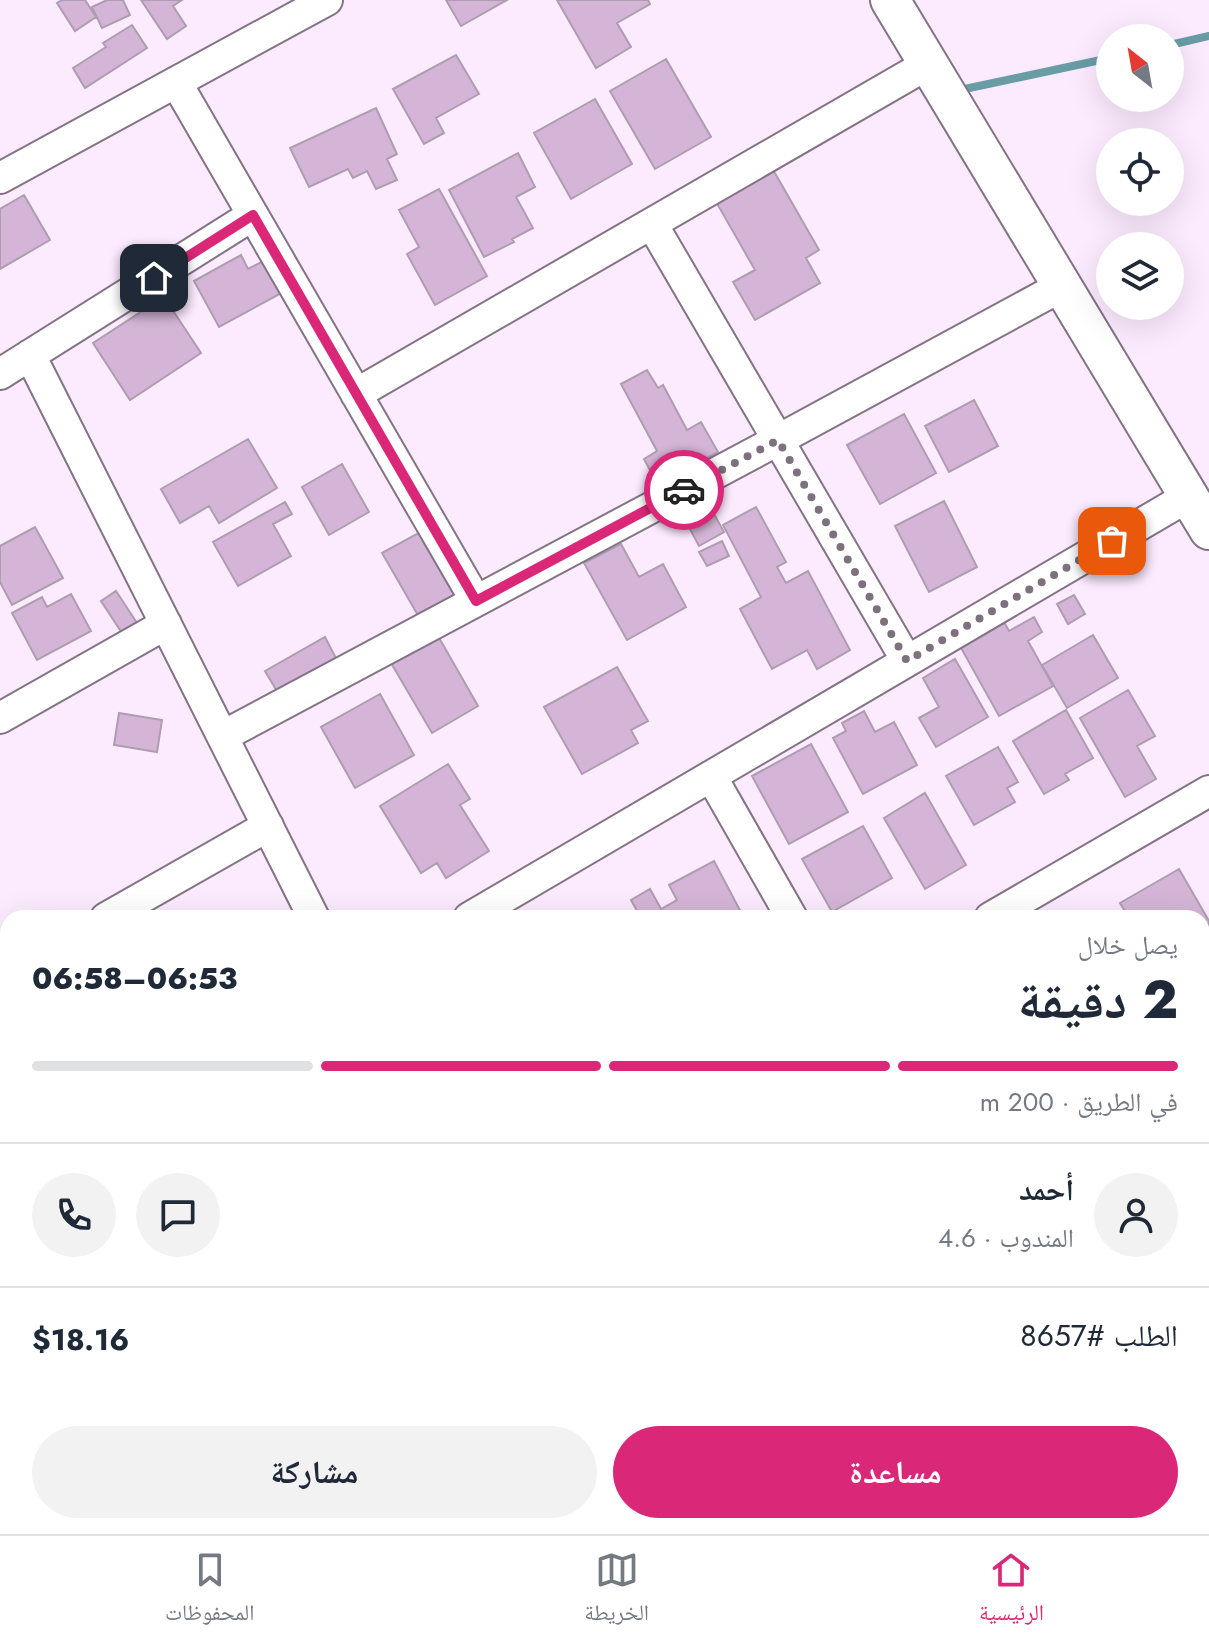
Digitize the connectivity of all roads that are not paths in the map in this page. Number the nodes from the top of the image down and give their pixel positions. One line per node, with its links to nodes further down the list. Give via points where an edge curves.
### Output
1 (327, 0): 4 (street)
2 (890, 0): 3 (street)
3 (928, 64): 7 (street); 8 (street)
4 (176, 82): 5 (street); 6 (street)
5 (0, 178)
6 (253, 215): 9 (street); 11 (street)
7 (652, 224): 11 (street); 12 (street)
8 (1062, 286): 12 (street); 13 (street)
9 (30, 355): 10 (street); 16 (street)
10 (0, 374)
11 (356, 394): 15 (street)
12 (778, 440): 15 (street); 17 (street)
13 (1189, 496): 14 (street); 17 (street)
14 (1209, 530)
15 (476, 601): 19 (street)
16 (166, 624): 18 (street); 19 (street)
17 (907, 661): 20 (street)
18 (0, 718)
19 (223, 736): 22 (street)
20 (711, 776): 25 (street); 26 (street)
21 (1209, 791): 27 (street)
22 (268, 826): 23 (street); 24 (street)
23 (120, 910)
24 (310, 910)
25 (483, 910)
26 (787, 910)
27 (1004, 910)

